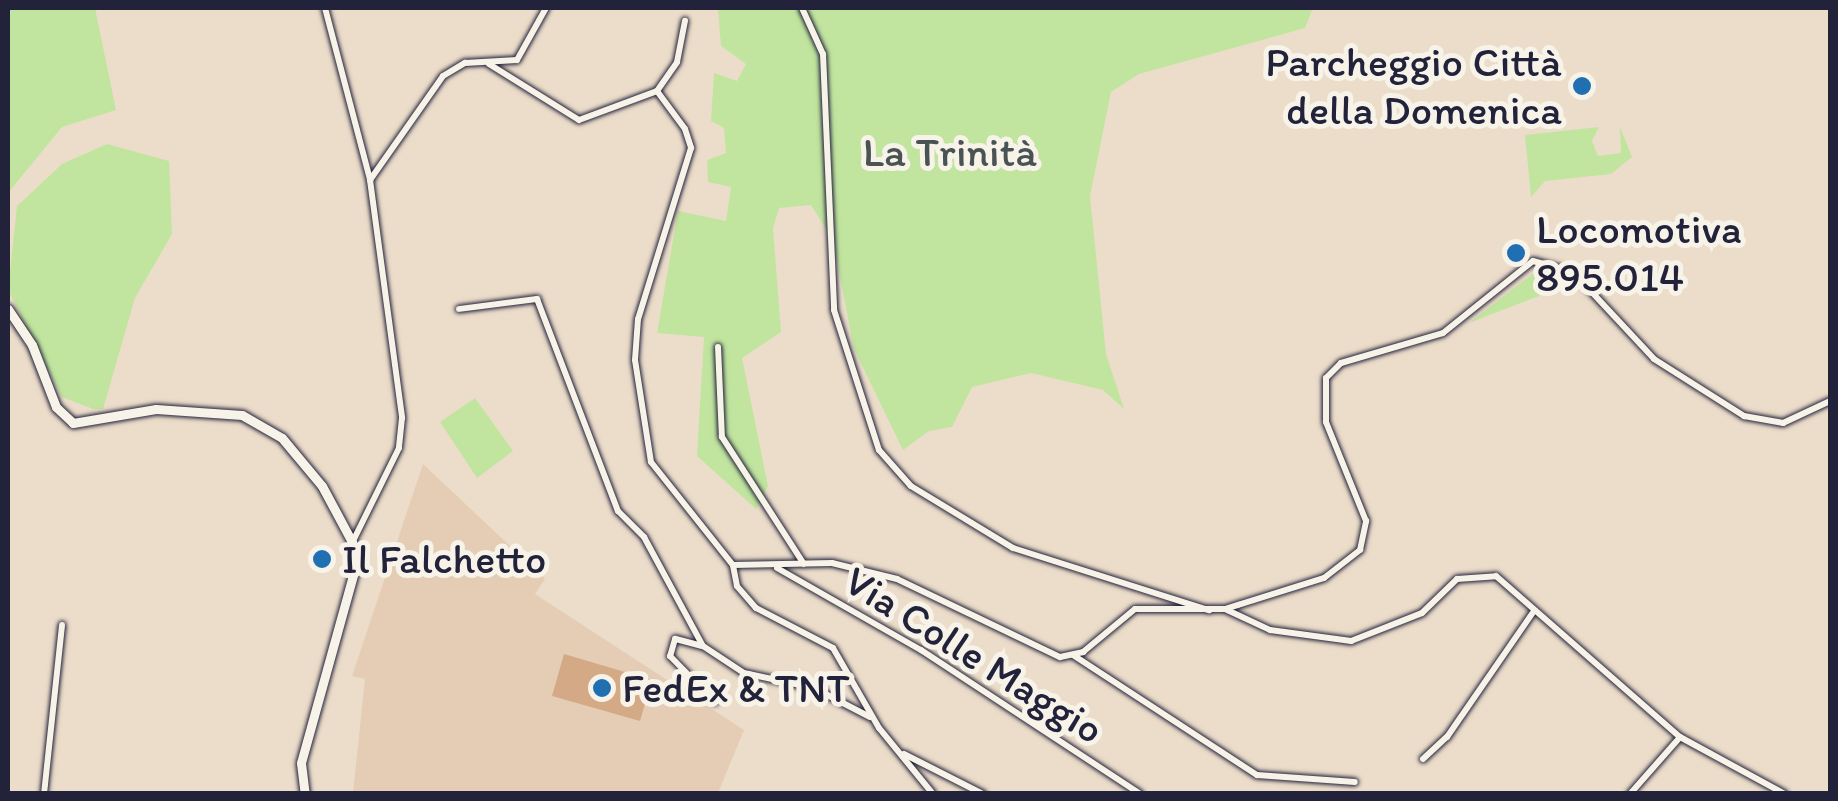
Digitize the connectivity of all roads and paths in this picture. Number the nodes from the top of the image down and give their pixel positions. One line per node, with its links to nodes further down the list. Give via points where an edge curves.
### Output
1 (325, 8): 7 (street)
2 (546, 8): 5 (street, via 530,48 517,60)
3 (802, 8): 17 (street, via 823,54 834,310 879,450 911,486 1013,548)
4 (685, 22): 6 (street, via 677,62)
5 (489, 64): 6 (street, via 580,120); 7 (street, via 465,64 443,76)
6 (657, 92): 13 (street, via 690,148 633,338 642,411 656,475)
7 (370, 180): 12 (street, via 402,418 399,448)
8 (8, 309): 12 (street, via 62,416 85,424 156,409 242,415 298,454)
9 (459, 309): 20 (street, via 538,299 618,511 644,538)
10 (718, 347): 14 (street, via 722,437)
11 (1830, 401): 16 (street, via 1783,423 1744,416 1654,359 1557,262 1521,266 1434,337 1331,371 1326,422 1364,511 1360,550 1324,578)
12 (352, 542): 29 (street, via 346,619 301,763)
13 (732, 564): 15 (street); 23 (street, via 737,586 756,608 833,648)
14 (804, 564): 15 (street); 21 (street, via 898,580 1044,654)
15 (776, 568): 32 (street, Via Colle Maggio, via 921,650)
16 (1225, 609): 17 (street); 18 (street, via 1270,630 1351,642 1391,630 1457,580 1482,574 1510,583)
17 (1212, 611): 21 (street, via 1135,609)
18 (1534, 611): 24 (street); 26 (street, via 1447,737)
19 (62, 625): 28 (street)
20 (703, 646): 22 (street, via 675,639 670,656); 23 (street, via 744,673 814,688)
21 (1073, 655): 27 (street, via 1257,775)
22 (715, 702)
23 (874, 720): 25 (street)
24 (1680, 738): 33 (street); 34 (street)
25 (902, 754): 30 (street); 31 (street)
26 (1423, 759)
27 (1355, 782)
28 (44, 794)
29 (305, 794)
30 (933, 794)
31 (983, 794)
32 (1140, 794)
33 (1630, 794)
34 (1785, 794)

